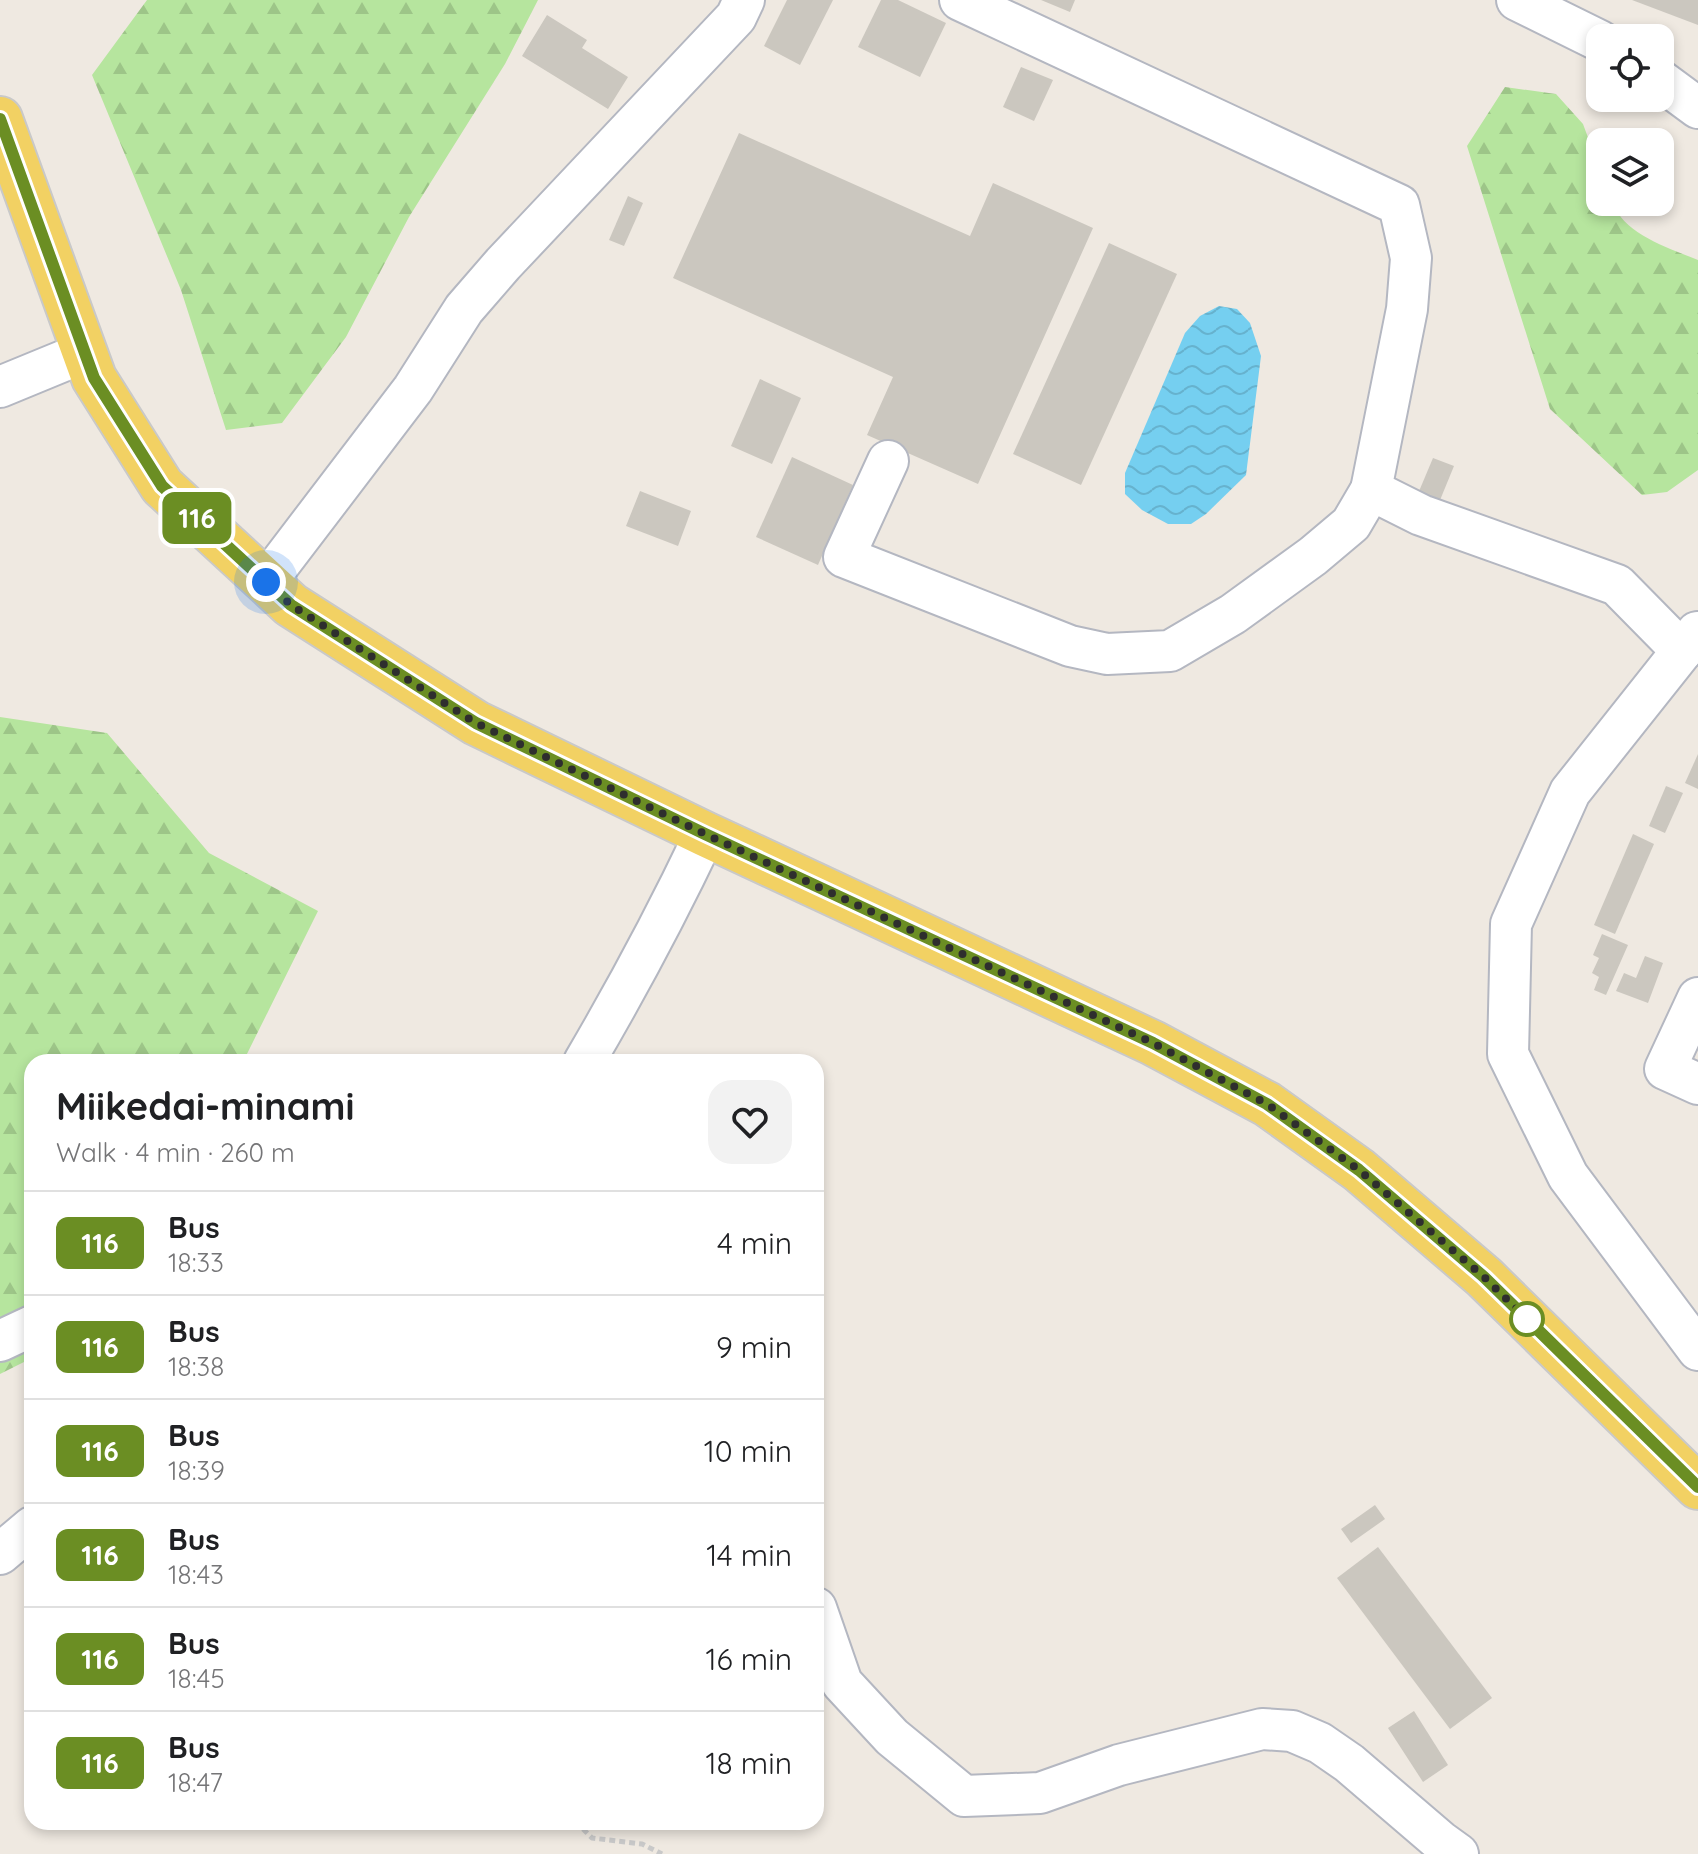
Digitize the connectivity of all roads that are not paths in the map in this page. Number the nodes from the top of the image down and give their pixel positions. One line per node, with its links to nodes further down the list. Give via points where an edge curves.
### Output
1 (744, 0): 12 (street, via 736,17 464,309 413,389)
2 (960, 0): 11 (street, via 1399,205 1411,258 1407,309)
3 (1517, 0): 4 (street)
4 (1586, 34)
5 (1674, 90): 6 (street)
6 (1698, 108)
7 (0, 119): 8 (main road)
8 (85, 352): 9 (street); 12 (main road, via 94,378 162,486)
9 (0, 387)
10 (888, 461): 11 (street, via 844,557 1070,646 1107,654 1170,651 1233,614 1351,524)
11 (1371, 490): 13 (street, via 1421,515 1617,585)
12 (266, 582): 14 (main road, via 291,605 476,723)
13 (1690, 641): 20 (street, via 1570,792 1511,924 1508,1054 1568,1176)
14 (705, 834): 16 (street); 21 (main road, via 1153,1043 1267,1104 1359,1170 1484,1277)
15 (1698, 998): 17 (street, via 1665,1069)
16 (588, 1054)
17 (1698, 1084)
18 (24, 1330): 19 (street)
19 (0, 1341)
20 (1698, 1350)
21 (1698, 1487)
22 (24, 1534): 23 (street)
23 (0, 1554)
24 (824, 1631): 25 (street, via 842,1683 892,1737 964,1796 1040,1793 1119,1765 1262,1729 1292,1731 1349,1763)
25 (1458, 1854)

